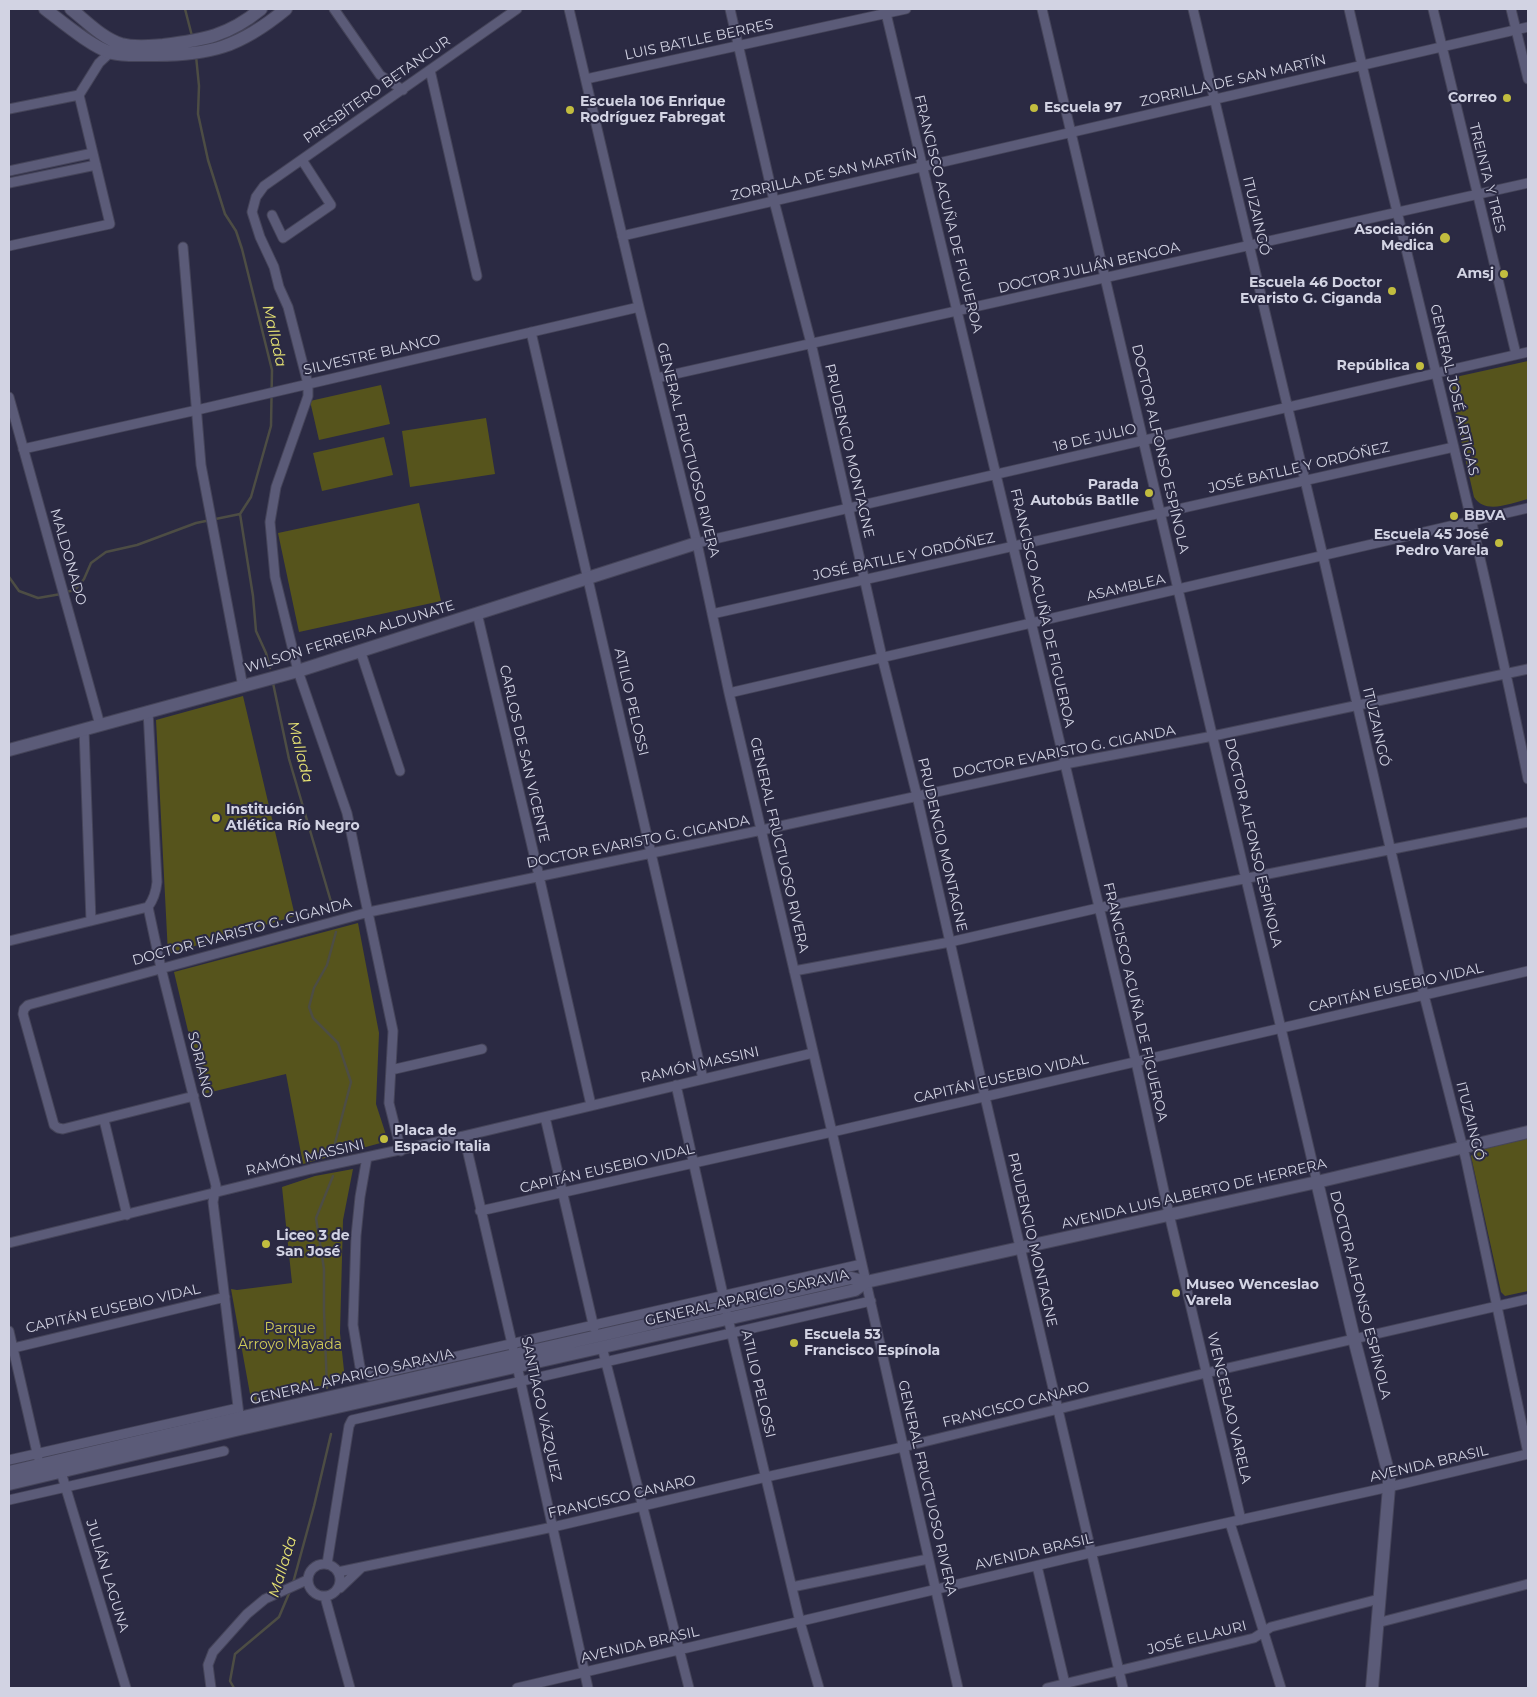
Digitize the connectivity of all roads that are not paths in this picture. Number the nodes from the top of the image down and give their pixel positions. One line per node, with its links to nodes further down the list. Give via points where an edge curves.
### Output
1 (45, 9): 21 (main road, via 97,46)
2 (71, 9): 21 (main road)
3 (261, 9): 19 (main road)
4 (286, 9): 19 (main road, via 247,38 224,47)
5 (334, 9): 26 (street, via 380,75)
6 (517, 9): 23 (street, PRESBÍTERO BETANCUR)
7 (570, 9): 24 (street, GENERAL FRUCTUOSO RIVERA)
8 (730, 9): 18 (street, PRUDENCIO MONTAGNE)
9 (906, 9): 15 (street, LUIS BATLLE BERRES)
10 (1042, 9): 30 (street, DOCTOR ALFONSO ESPÍNOLA)
11 (1193, 9): 28 (street, ITUZAINGÓ)
12 (1349, 9): 22 (street, GENERAL JOSÉ ARTIGAS)
13 (1433, 9): 20 (street, TREINTA Y TRES)
14 (1511, 9): 17 (street)
15 (886, 11): 18 (street, LUIS BATLLE BERRES); 34 (street, FRANCISCO ACUÑA DE FIGUEROA)
16 (1528, 27): 17 (street, ZORRILLA DE SAN MARTÍN)
17 (1516, 30): 20 (street, ZORRILLA DE SAN MARTÍN); 25 (street)
18 (738, 45): 24 (street, LUIS BATLLE BERRES); 39 (street, PRUDENCIO MONTAGNE)
19 (202, 46): 21 (main road, via 132,55)
20 (1442, 47): 22 (street, ZORRILLA DE SAN MARTÍN); 38 (street, TREINTA Y TRES)
21 (115, 48): 27 (street, via 99,63)
22 (1362, 65): 28 (street, ZORRILLA DE SAN MARTÍN); 40 (street, GENERAL JOSÉ ARTIGAS)
23 (430, 70): 26 (street, PRESBÍTERO BETANCUR); 46 (street)
24 (586, 79): 42 (street, GENERAL FRUCTUOSO RIVERA)
25 (1528, 79)
26 (403, 90): 32 (street, PRESBÍTERO BETANCUR)
27 (79, 95): 29 (street); 31 (street)
28 (1214, 99): 30 (street, ZORRILLA DE SAN MARTÍN); 44 (street, ITUZAINGÓ)
29 (9, 110)
30 (1070, 132): 34 (street, ZORRILLA DE SAN MARTÍN); 47 (street, DOCTOR ALFONSO ESPÍNOLA)
31 (93, 153): 33 (street); 35 (street)
32 (302, 160): 41 (street, via 331,205 282,238); 56 (street, PRESBÍTERO BETANCUR, via 264,186 252,212 288,307)
33 (96, 165): 36 (street); 43 (street, via 110,224)
34 (923, 166): 39 (street, ZORRILLA DE SAN MARTÍN); 49 (street, FRANCISCO ACUÑA DE FIGUEROA)
35 (9, 171)
36 (9, 183)
37 (1528, 183): 38 (street, DOCTOR JULIÁN BENGOA)
38 (1477, 194): 40 (street, DOCTOR JULIÁN BENGOA); 53 (street, TREINTA Y TRES)
39 (774, 201): 42 (street, ZORRILLA DE SAN MARTÍN); 51 (street, PRUDENCIO MONTAGNE)
40 (1398, 212): 44 (street, DOCTOR JULIÁN BENGOA); 54 (street, GENERAL JOSÉ ARTIGAS)
41 (272, 215)
42 (622, 236): 48 (street, GENERAL FRUCTUOSO RIVERA)
43 (9, 246)
44 (1249, 246): 47 (street, DOCTOR JULIÁN BENGOA); 58 (street, ITUZAINGÓ)
45 (183, 247): 59 (street)
46 (476, 276)
47 (1104, 278): 49 (street, DOCTOR JULIÁN BENGOA); 60 (street, DOCTOR ALFONSO ESPÍNOLA)
48 (638, 307): 50 (street, SILVESTRE BLANCO); 55 (street, GENERAL FRUCTUOSO RIVERA)
49 (958, 312): 51 (street, DOCTOR JULIÁN BENGOA); 63 (street, FRANCISCO ACUÑA DE FIGUEROA)
50 (531, 332): 56 (street, SILVESTRE BLANCO); 72 (street, ATILIO PELOSSI)
51 (811, 343): 55 (street, DOCTOR JULIÁN BENGOA); 65 (street, PRUDENCIO MONTAGNE)
52 (1528, 352): 53 (street, 18 DE JULIO)
53 (1516, 354): 54 (street, 18 DE JULIO)
54 (1435, 372): 58 (street, 18 DE JULIO); 61 (street, GENERAL JOSÉ ARTIGAS)
55 (656, 378): 69 (street, GENERAL FRUCTUOSO RIVERA)
56 (308, 384): 59 (street, SILVESTRE BLANCO); 81 (street, via 308,396 276,487 270,522 275,577)
57 (9, 397): 62 (street, MALDONADO)
58 (1288, 406): 60 (street, 18 DE JULIO); 64 (street, ITUZAINGÓ)
59 (197, 410): 62 (street, SILVESTRE BLANCO); 83 (street, via 201,465)
60 (1143, 441): 63 (street, 18 DE JULIO); 67 (street, DOCTOR ALFONSO ESPÍNOLA)
61 (1454, 447): 64 (street, JOSÉ BATLLE Y ORDÓÑEZ); 68 (street, GENERAL JOSÉ ARTIGAS)
62 (23, 449): 87 (street, MALDONADO)
63 (996, 475): 65 (street, 18 DE JULIO); 70 (street, FRANCISCO ACUÑA DE FIGUEROA)
64 (1305, 480): 67 (street, JOSÉ BATLLE Y ORDÓÑEZ); 71 (street, ITUZAINGÓ)
65 (848, 508): 69 (street, 18 DE JULIO); 73 (street, PRUDENCIO MONTAGNE)
66 (1528, 508): 68 (street, ASAMBLEA)
67 (1160, 513): 70 (street, JOSÉ BATLLE Y ORDÓÑEZ); 74 (street, DOCTOR ALFONSO ESPÍNOLA)
68 (1471, 521): 71 (street, ASAMBLEA); 82 (street, GENERAL JOSÉ ARTIGAS)
69 (696, 543): 72 (main road, WILSON FERREIRA ALDUNATE); 76 (street, GENERAL FRUCTUOSO RIVERA)
70 (1014, 547): 73 (street, JOSÉ BATLLE Y ORDÓÑEZ); 77 (street, FRANCISCO ACUÑA DE FIGUEROA)
71 (1323, 556): 74 (street, ASAMBLEA); 85 (street, ITUZAINGÓ)
72 (587, 578): 75 (main road, WILSON FERREIRA ALDUNATE); 98 (street, ATILIO PELOSSI)
73 (865, 579): 76 (street, JOSÉ BATLLE Y ORDÓÑEZ); 79 (street, PRUDENCIO MONTAGNE)
74 (1177, 590): 77 (street, ASAMBLEA); 89 (street, DOCTOR ALFONSO ESPÍNOLA)
75 (477, 613): 78 (main road, WILSON FERREIRA ALDUNATE); 99 (street, CARLOS DE SAN VICENTE)
76 (712, 614): 84 (street, GENERAL FRUCTUOSO RIVERA)
77 (1032, 623): 79 (street, ASAMBLEA); 91 (street, FRANCISCO ACUÑA DE FIGUEROA)
78 (360, 650): 81 (main road, WILSON FERREIRA ALDUNATE); 92 (street)
79 (882, 657): 84 (street, ASAMBLEA); 94 (street, PRUDENCIO MONTAGNE)
80 (1528, 669): 82 (street, DOCTOR EVARISTO G. CIGANDA)
81 (298, 670): 83 (main road, WILSON FERREIRA ALDUNATE); 103 (street, via 347,813)
82 (1507, 673): 85 (street, DOCTOR EVARISTO G. CIGANDA); 93 (street, GENERAL JOSÉ ARTIGAS)
83 (243, 686): 86 (main road, WILSON FERREIRA ALDUNATE)
84 (729, 692): 96 (street, GENERAL FRUCTUOSO RIVERA)
85 (1357, 706): 89 (street, DOCTOR EVARISTO G. CIGANDA); 97 (street, ITUZAINGÓ)
86 (148, 711): 87 (main road, WILSON FERREIRA ALDUNATE); 101 (street, via 157,882)
87 (100, 725): 88 (main road, WILSON FERREIRA ALDUNATE)
88 (84, 729): 90 (main road, WILSON FERREIRA ALDUNATE); 104 (street)
89 (1212, 736): 91 (street, DOCTOR EVARISTO G. CIGANDA); 100 (street, DOCTOR ALFONSO ESPÍNOLA)
90 (9, 750)
91 (1065, 764): 94 (street, DOCTOR EVARISTO G. CIGANDA); 102 (street, FRANCISCO ACUÑA DE FIGUEROA)
92 (400, 771)
93 (1528, 779)
94 (917, 796): 96 (street, DOCTOR EVARISTO G. CIGANDA); 106 (street, PRUDENCIO MONTAGNE)
95 (1528, 822): 97 (street)
96 (762, 830): 98 (street, DOCTOR EVARISTO G. CIGANDA); 109 (street, GENERAL FRUCTUOSO RIVERA)
97 (1391, 850): 100 (street); 110 (street, ITUZAINGÓ)
98 (652, 852): 99 (street, DOCTOR EVARISTO G. CIGANDA); 116 (street, ATILIO PELOSSI)
99 (540, 876): 103 (street, DOCTOR EVARISTO G. CIGANDA); 120 (street, CARLOS DE SAN VICENTE)
100 (1246, 879): 102 (street); 111 (street, DOCTOR ALFONSO ESPÍNOLA)
101 (148, 907): 104 (street); 107 (street, SORIANO)
102 (1098, 908): 106 (street); 114 (street, FRANCISCO ACUÑA DE FIGUEROA)
103 (369, 912): 107 (street, DOCTOR EVARISTO G. CIGANDA); 115 (street, via 393,1031)
104 (91, 921): 105 (street)
105 (9, 941)
106 (950, 942): 109 (street); 119 (street, PRUDENCIO MONTAGNE)
107 (162, 968): 118 (street, SORIANO); 122 (street, DOCTOR EVARISTO G. CIGANDA, via 28,1005 24,1009 54,1125 63,1129)
108 (1528, 971): 110 (street, CAPITÁN EUSEBIO VIDAL)
109 (794, 972): 113 (street, GENERAL FRUCTUOSO RIVERA)
110 (1424, 995): 111 (street, CAPITÁN EUSEBIO VIDAL); 126 (street, ITUZAINGÓ)
111 (1280, 1029): 114 (street, CAPITÁN EUSEBIO VIDAL); 130 (street, DOCTOR ALFONSO ESPÍNOLA)
112 (482, 1049): 115 (street)
113 (813, 1052): 116 (street, RAMÓN MASSINI); 123 (street, GENERAL FRUCTUOSO RIVERA)
114 (1136, 1062): 119 (street, CAPITÁN EUSEBIO VIDAL); 135 (street, FRANCISCO ACUÑA DE FIGUEROA)
115 (391, 1070): 127 (street, via 389,1103)
116 (703, 1078): 117 (street, RAMÓN MASSINI)
117 (676, 1085): 120 (street, RAMÓN MASSINI); 129 (street, ATILIO PELOSSI)
118 (194, 1096): 122 (street); 132 (street, SORIANO, via 216,1186)
119 (985, 1097): 123 (street, CAPITÁN EUSEBIO VIDAL); 137 (street, PRUDENCIO MONTAGNE)
120 (592, 1106): 121 (street, RAMÓN MASSINI)
121 (545, 1117): 125 (street, RAMÓN MASSINI); 131 (street)
122 (104, 1120): 134 (street)
123 (832, 1132): 129 (street, CAPITÁN EUSEBIO VIDAL); 138 (street, GENERAL FRUCTUOSO RIVERA)
124 (1528, 1132): 126 (main road, AVENIDA LUIS ALBERTO DE HERRERA)
125 (464, 1136): 127 (street, RAMÓN MASSINI); 133 (street, SANTIAGO VÁZQUEZ)
126 (1463, 1148): 130 (main road, AVENIDA LUIS ALBERTO DE HERRERA); 143 (street, ITUZAINGÓ)
127 (401, 1150): 128 (street, RAMÓN MASSINI)
128 (368, 1157): 132 (street, RAMÓN MASSINI); 150 (street, GENERAL APARICIO SARAVIA, via 356,1236 353,1325 363,1372 370,1376)
129 (694, 1163): 131 (street, CAPITÁN EUSEBIO VIDAL); 144 (street, ATILIO PELOSSI)
130 (1317, 1182): 135 (main road, AVENIDA LUIS ALBERTO DE HERRERA); 148 (main road, DOCTOR ALFONSO ESPÍNOLA)
131 (563, 1193): 133 (street, CAPITÁN EUSEBIO VIDAL); 147 (street)
132 (215, 1194): 134 (street, RAMÓN MASSINI); 140 (street, SORIANO)
133 (480, 1211): 150 (street, SANTIAGO VÁZQUEZ)
134 (127, 1214): 136 (street, RAMÓN MASSINI)
135 (1169, 1214): 137 (main road, AVENIDA LUIS ALBERTO DE HERRERA); 152 (street, WENCESLAO VARELA)
136 (9, 1243)
137 (1020, 1248): 139 (main road, AVENIDA LUIS ALBERTO DE HERRERA); 154 (street, PRUDENCIO MONTAGNE)
138 (862, 1264): 139 (street, GENERAL FRUCTUOSO RIVERA); 144 (street, GENERAL APARICIO SARAVIA)
139 (866, 1282): 142 (street, GENERAL FRUCTUOSO RIVERA); 144 (main road, GENERAL APARICIO SARAVIA, via 855,1290)
140 (225, 1297): 149 (street, CAPITÁN EUSEBIO VIDAL); 155 (street, SORIANO)
141 (1528, 1298): 143 (street, FRANCISCO CANARO)
142 (871, 1301): 146 (street); 156 (street, GENERAL FRUCTUOSO RIVERA)
143 (1497, 1306): 148 (street, FRANCISCO CANARO); 158 (street, ITUZAINGÓ)
144 (725, 1307): 146 (street, ATILIO PELOSSI); 147 (main road, GENERAL APARICIO SARAVIA); 147 (street, GENERAL APARICIO SARAVIA)
145 (9, 1331): 149 (street)
146 (731, 1333): 151 (street); 163 (street, ATILIO PELOSSI)
147 (597, 1336): 150 (main road, GENERAL APARICIO SARAVIA); 150 (street, GENERAL APARICIO SARAVIA); 151 (street)
148 (1354, 1339): 152 (street, FRANCISCO CANARO); 166 (main road, DOCTOR ALFONSO ESPÍNOLA, via 1389,1475)
149 (11, 1348): 160 (street)
150 (515, 1355): 153 (street, SANTIAGO VÁZQUEZ); 155 (main road, GENERAL APARICIO SARAVIA)
151 (606, 1362): 153 (street); 168 (street)
152 (1206, 1373): 154 (street, FRANCISCO CANARO); 169 (street, WENCESLAO VARELA)
153 (520, 1381): 171 (street, SANTIAGO VÁZQUEZ); 174 (street, via 352,1420)
154 (1057, 1408): 156 (street, FRANCISCO CANARO); 172 (street, PRUDENCIO MONTAGNE)
155 (239, 1418): 160 (main road, GENERAL APARICIO SARAVIA); 162 (main road, GENERAL APARICIO SARAVIA)
156 (903, 1447): 163 (street, FRANCISCO CANARO); 173 (street, GENERAL FRUCTUOSO RIVERA)
157 (224, 1451): 165 (street)
158 (1528, 1454): 166 (street, AVENIDA BRASIL)
159 (9, 1460): 160 (street, GENERAL APARICIO SARAVIA)
160 (40, 1465): 161 (main road, GENERAL APARICIO SARAVIA); 162 (main road, GENERAL APARICIO SARAVIA); 164 (main road, GENERAL APARICIO SARAVIA)
161 (9, 1472)
162 (61, 1472): 165 (street, JULIÁN LAGUNA)
163 (766, 1477): 168 (street, FRANCISCO CANARO); 180 (street, ATILIO PELOSSI)
164 (9, 1484)
165 (66, 1487): 167 (street); 193 (street, JULIÁN LAGUNA)
166 (1389, 1487): 169 (street, AVENIDA BRASIL); 184 (main road, DOCTOR ALFONSO ESPÍNOLA)
167 (9, 1500)
168 (642, 1506): 171 (street, FRANCISCO CANARO); 189 (street)
169 (1241, 1520): 170 (street, AVENIDA BRASIL)
170 (1230, 1523): 172 (street, AVENIDA BRASIL); 188 (street)
171 (553, 1528): 175 (street, FRANCISCO CANARO); 191 (street, SANTIAGO VÁZQUEZ)
172 (1090, 1553): 176 (street, AVENIDA BRASIL); 190 (street, PRUDENCIO MONTAGNE)
173 (928, 1559): 180 (street); 182 (street, GENERAL FRUCTUOSO RIVERA)
174 (327, 1564): 177 (street); 178 (street, via 314,1567)
175 (364, 1566): 177 (street, FRANCISCO CANARO); 181 (street)
176 (1037, 1566): 182 (street, AVENIDA BRASIL); 192 (street)
177 (338, 1572): 181 (street)
178 (305, 1584): 183 (street, via 316,1595); 194 (street, via 265,1600 213,1652 208,1665)
179 (1528, 1584): 187 (street)
180 (792, 1587): 186 (street, ATILIO PELOSSI)
181 (338, 1590): 183 (street); 185 (street)
182 (936, 1590): 186 (street, AVENIDA BRASIL); 200 (street, GENERAL FRUCTUOSO RIVERA)
183 (326, 1597): 185 (street)
184 (1379, 1599): 187 (main road, DOCTOR ALFONSO ESPÍNOLA); 188 (street, JOSÉ ELLAURI, via 1271,1627)
185 (330, 1616): 195 (street)
186 (800, 1622): 189 (street, AVENIDA BRASIL); 199 (street, ATILIO PELOSSI)
187 (1377, 1623): 204 (main road, DOCTOR ALFONSO ESPÍNOLA)
188 (1263, 1632): 190 (street, JOSÉ ELLAURI, via 1254,1638); 203 (street)
189 (679, 1650): 191 (street, AVENIDA BRASIL); 198 (street)
190 (1118, 1671): 192 (street, JOSÉ ELLAURI); 202 (street, PRUDENCIO MONTAGNE)
191 (584, 1672): 196 (street, AVENIDA BRASIL); 197 (street, SANTIAGO VÁZQUEZ)
192 (1066, 1686): 201 (street, JOSÉ ELLAURI)
193 (126, 1688)
194 (210, 1688)
195 (350, 1688)
196 (517, 1688)
197 (588, 1688)
198 (689, 1688)
199 (820, 1688)
200 (958, 1688)
201 (1047, 1688)
202 (1123, 1688)
203 (1281, 1688)
204 (1372, 1688)

